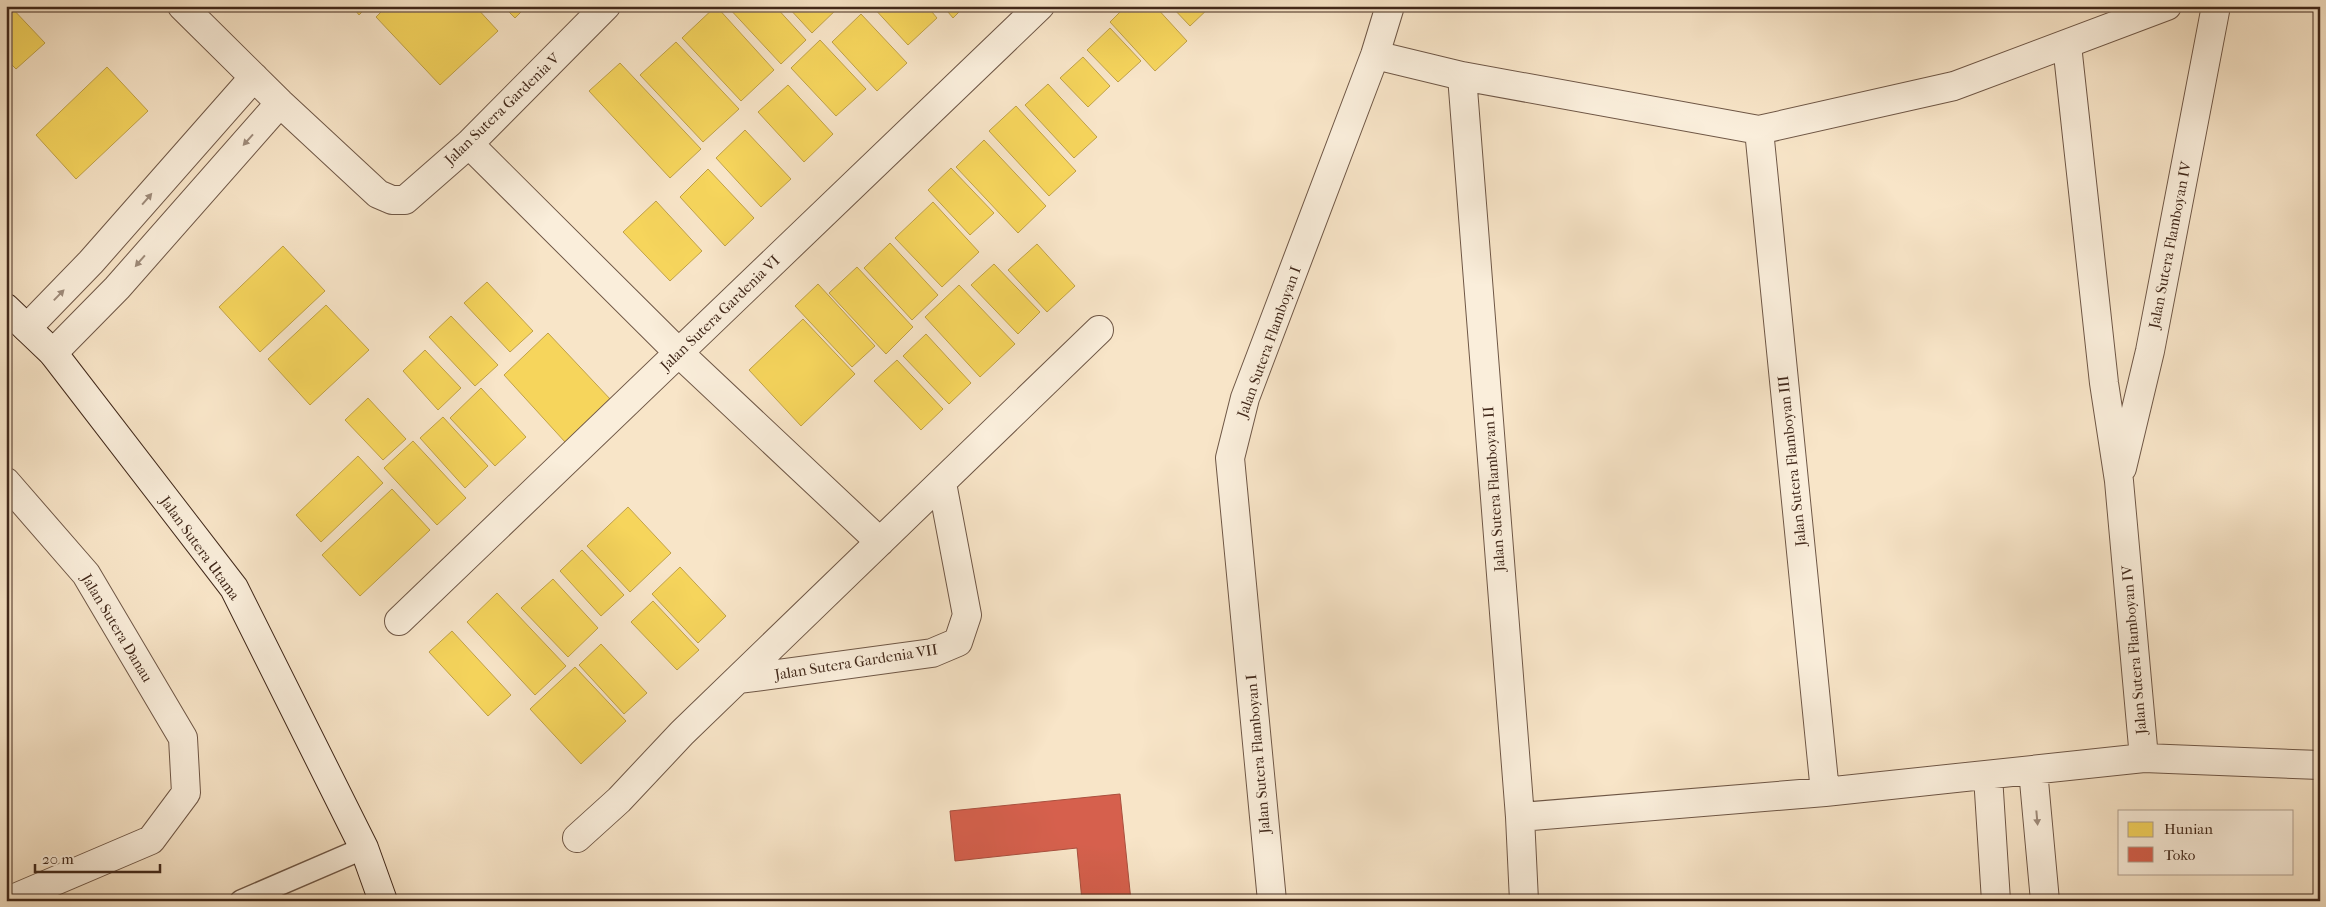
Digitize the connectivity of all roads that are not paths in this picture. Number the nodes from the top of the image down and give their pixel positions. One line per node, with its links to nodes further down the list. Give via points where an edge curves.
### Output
1 (182, 6): 10 (street)
2 (606, 6): 13 (street, Jalan Sutera Gardenia V)
3 (1040, 6): 18 (street, Jalan Sutera Gardenia VI)
4 (1390, 6): 8 (street, Jalan Sutera Flamboyan I)
5 (2167, 6): 7 (street)
6 (2216, 6): 20 (street, Jalan Sutera Flamboyan IV, via 2150,351)
7 (2067, 45): 12 (street, via 1954,86); 20 (street, Jalan Sutera Flamboyan IV, via 2104,383)
8 (1375, 56): 9 (street); 36 (street, Jalan Sutera Flamboyan I, via 1246,398 1230,458)
9 (1462, 76): 12 (street); 30 (street, Jalan Sutera Flamboyan II)
10 (254, 78): 11 (street); 15 (street, one-way to 10, via 91,262)
11 (280, 103): 13 (street, Jalan Sutera Gardenia V, via 378,194 392,200 404,200); 17 (street, one-way to 17, via 117,288)
12 (1759, 130): 29 (street, Jalan Sutera Flamboyan III)
13 (469, 144): 18 (street)
14 (6, 308): 15 (street, Jalan Sutera Utama)
15 (27, 328): 17 (street, Jalan Sutera Utama)
16 (1099, 330): 21 (street, Jalan Sutera Gardenia VII)
17 (53, 353): 32 (street, Jalan Sutera Utama, via 234,588)
18 (679, 353): 22 (street); 23 (street, Jalan Sutera Gardenia VI)
19 (6, 482): 33 (street, Jalan Sutera Danau, via 86,574 183,738 186,793 151,840)
20 (2119, 482): 25 (street, Jalan Sutera Flamboyan IV)
21 (942, 483): 22 (street, Jalan Sutera Gardenia VII); 24 (street, Jalan Sutera Gardenia VII, via 967,615 958,642 932,653)
22 (880, 542): 24 (street, Jalan Sutera Gardenia VII)
23 (399, 621)
24 (740, 679): 31 (street, Jalan Sutera Gardenia VII)
25 (2144, 758): 26 (street); 27 (street)
26 (2320, 765)
27 (2033, 770): 28 (street); 39 (street, one-way to 39)
28 (1988, 776): 29 (street); 38 (street)
29 (1824, 792): 30 (street)
30 (1520, 817): 37 (street, Jalan Sutera Flamboyan II)
31 (577, 838)
32 (364, 848): 34 (lane); 35 (street, Jalan Sutera Utama)
33 (8, 901)
34 (241, 901)
35 (383, 901)
36 (1272, 901)
37 (1524, 901)
38 (1996, 901)
39 (2045, 901)

